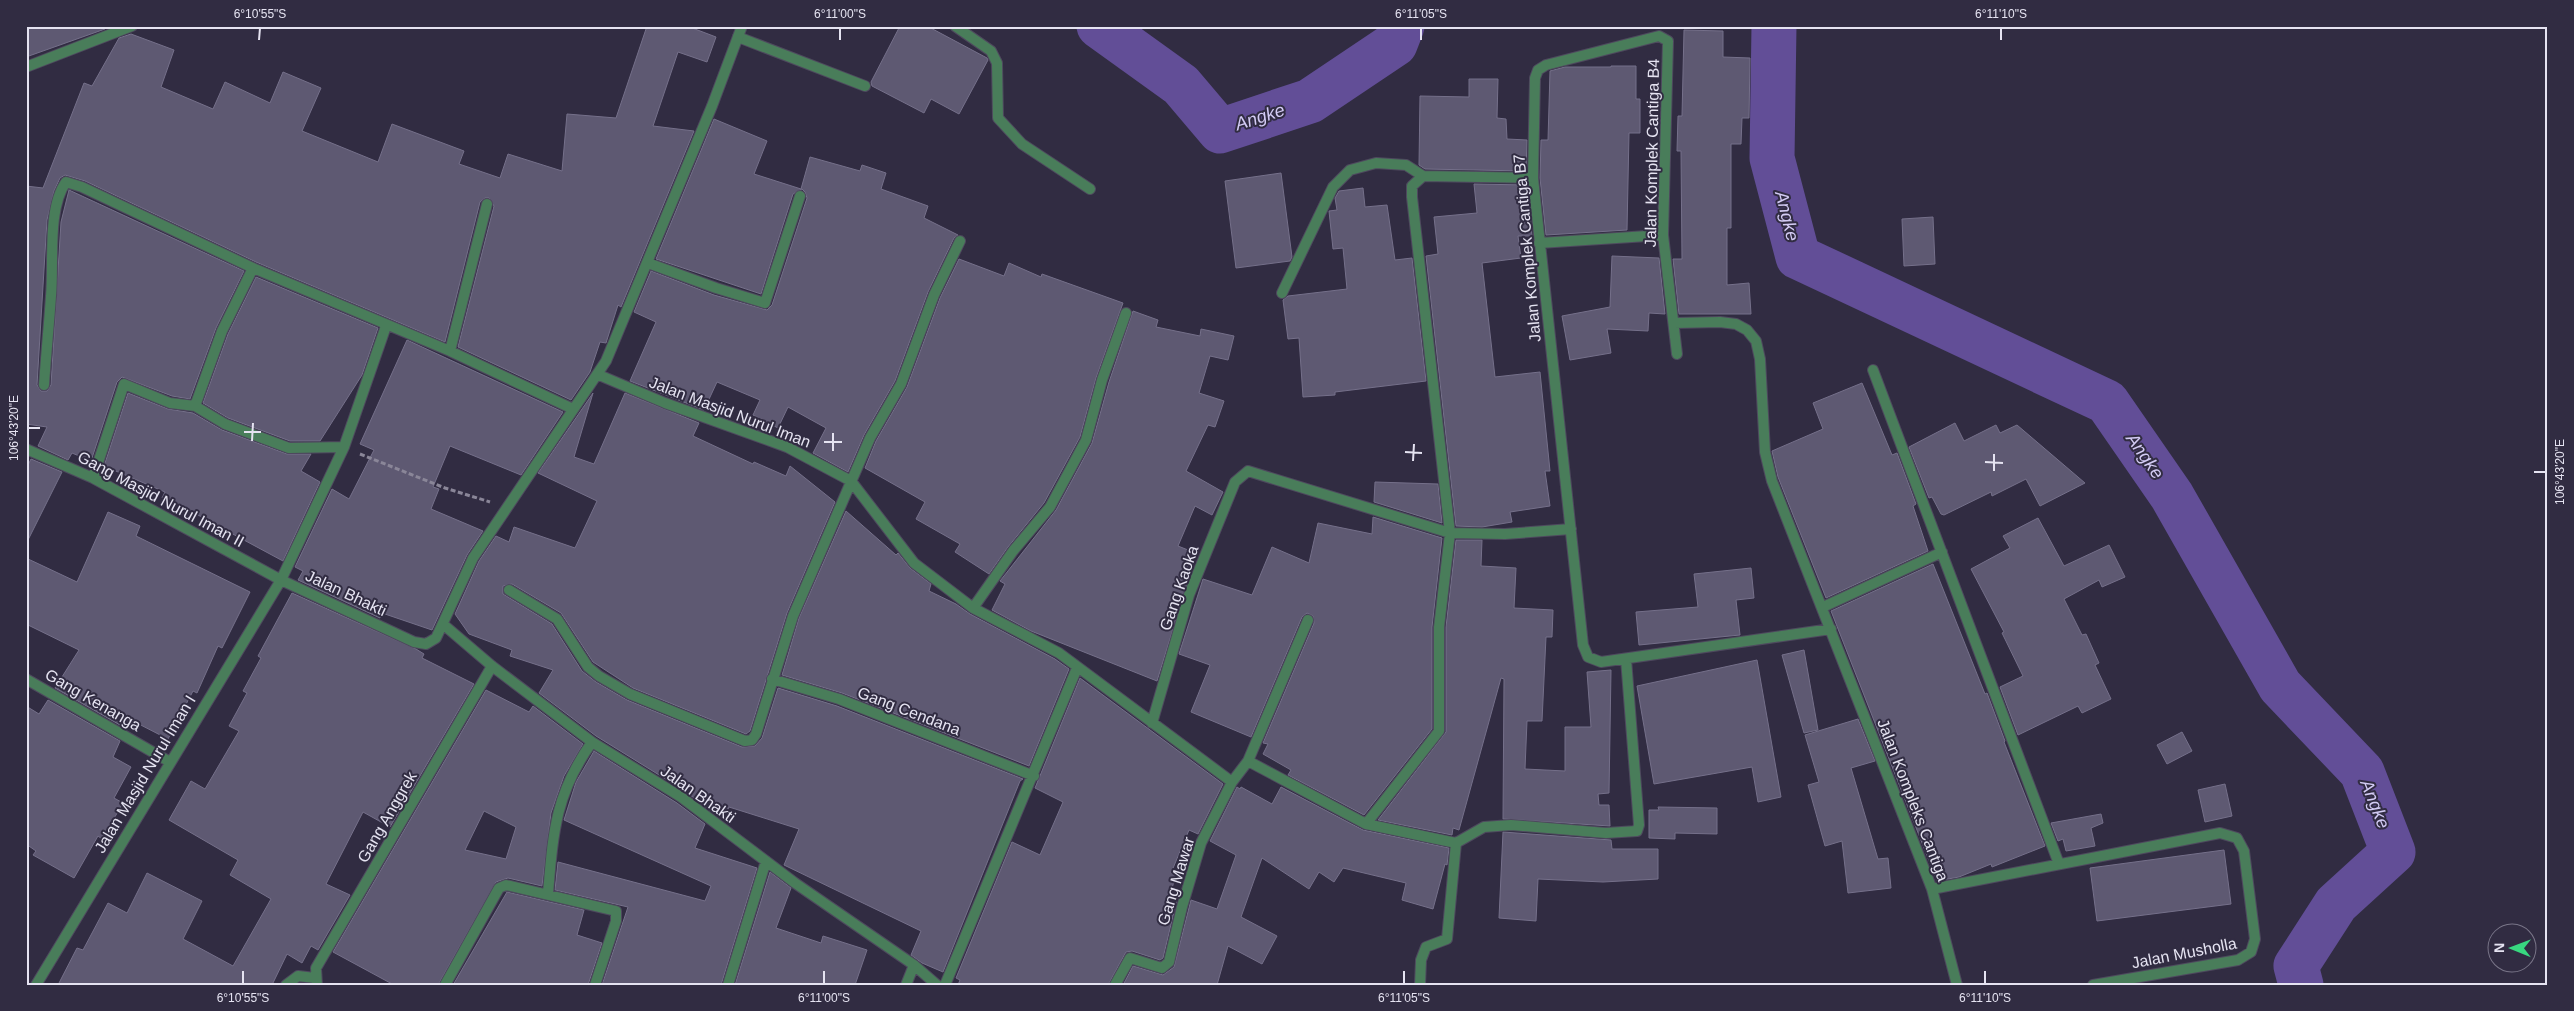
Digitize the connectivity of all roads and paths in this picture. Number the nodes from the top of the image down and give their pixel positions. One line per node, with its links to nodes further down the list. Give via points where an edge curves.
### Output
1 (132, 26): 6 (street)
2 (742, 26): 4 (street)
3 (955, 26): 10 (street, via 991,51 997,63 998,118 1022,144)
4 (738, 37): 7 (street); 16 (street)
5 (1668, 42): 9 (street, Jalan Komplek Cantiga B7, via 1659,36 1546,65 1538,70 1535,78); 13 (street, Jalan Komplek Cantiga B4)
6 (26, 67)
7 (864, 86)
8 (1423, 176): 9 (street); 18 (street, via 1406,165 1376,163 1350,170 1333,187); 35 (street, via 1412,186 1412,197)
9 (1533, 178): 15 (street, Jalan Komplek Cantiga B7)
10 (1090, 189)
11 (800, 196): 16 (street, via 765,303)
12 (488, 204): 22 (street)
13 (1663, 235): 15 (street); 20 (street, Jalan Komplek Cantiga B4)
14 (960, 241): 32 (street, via 934,295 901,384 870,438)
15 (1539, 243): 34 (street, Jalan Komplek Cantiga B7)
16 (648, 263): 25 (street)
17 (253, 268): 21 (street); 26 (street, via 82,186 66,182 58,192 54,219 52,294); 27 (street, via 222,331)
18 (1282, 293)
19 (1126, 313): 40 (street, via 1102,380 1086,440 1050,507 1013,551)
20 (1674, 323): 23 (street, Jalan Komplek Cantiga B4); 39 (street, via 1736,324 1747,330 1756,341 1760,359 1764,444 1772,481 1784,518)
21 (386, 326): 22 (street); 29 (street, Jalan Masjid Nurul Iman I)
22 (450, 351): 28 (street)
23 (1677, 354)
24 (1873, 370): 36 (street)
25 (599, 375): 28 (street); 32 (street, Jalan Masjid Nurul Iman, via 665,403 787,446)
26 (44, 385)
27 (195, 406): 29 (street, via 225,424 289,448); 31 (street, via 170,403 124,384)
28 (573, 409): 33 (street)
29 (344, 447): 33 (path, via 445,488); 37 (street, Jalan Masjid Nurul Iman I)
30 (26, 449): 31 (street, Gang Masjid Nurul Iman II)
31 (93, 478): 37 (street, Gang Masjid Nurul Iman II)
32 (851, 481): 40 (street, Jalan Masjid Nurul Iman, via 914,563); 48 (street, via 793,616)
33 (507, 506): 42 (street, via 473,558)
34 (1571, 529): 35 (street, via 1505,534); 44 (street, Jalan Komplek Cantiga B7, via 1585,651 1588,657 1601,662)
35 (1450, 533): 49 (street, Gang Kaoka, via 1248,471 1235,482 1189,595); 55 (street, via 1439,627 1439,731)
36 (1942, 552): 39 (street); 58 (street)
37 (281, 580): 42 (street, Jalan Bhakti, via 414,642 426,644 436,638); 52 (street, Jalan Masjid Nurul Iman I)
38 (509, 590): 48 (street, via 557,619 588,667 599,676 630,694 745,741 752,740 756,734)
39 (1823, 607): 43 (street, Jalan Kompleks Cantiga)
40 (973, 608): 46 (street, Jalan Masjid Nurul Iman, via 1060,653)
41 (1308, 620): 51 (street)
42 (444, 625): 45 (street, Jalan Bhakti)
43 (1831, 629): 44 (street, Jalan Komplek Cantiga B7); 59 (street, Jalan Kompleks Cantiga)
44 (1626, 659): 56 (street, via 1637,831 1606,833 1511,825 1484,827)
45 (492, 666): 50 (street, Jalan Bhakti); 62 (street, Gang Anggrek, via 320,960)
46 (1077, 668): 49 (street); 53 (street)
47 (26, 679): 52 (street, Gang Kenanga)
48 (772, 679): 53 (street, Gang Cendana, via 839,699)
49 (1152, 723): 54 (street)
50 (592, 742): 57 (street, Jalan Bhakti, via 681,797); 60 (street, via 572,773 558,809)
51 (1248, 761): 54 (street); 55 (street)
52 (170, 762): 63 (street, Jalan Masjid Nurul Iman I)
53 (1034, 776): 70 (street, via 996,858)
54 (1232, 782): 71 (street, Gang Mawar, via 1201,843 1182,906 1170,962 1162,968 1130,958)
55 (1366, 824): 56 (street)
56 (1456, 843): 72 (street, via 1447,939 1426,947 1421,960)
57 (766, 861): 61 (street, Jalan Bhakti); 67 (street)
58 (2059, 864): 59 (street); 74 (street, Jalan Musholla, via 2220,833 2237,838 2244,852 2255,939 2251,952 2238,960)
59 (1932, 889): 73 (street, Jalan Kompleks Cantiga)
60 (548, 894): 65 (street, via 506,885 499,888); 66 (street, via 616,911 616,921)
61 (914, 965): 68 (street); 69 (street, Jalan Bhakti)
62 (316, 981): 64 (street, via 298,976)
63 (36, 985)
64 (286, 985)
65 (444, 985)
66 (595, 985)
67 (728, 985)
68 (906, 985)
69 (937, 985)
70 (945, 985)
71 (1115, 985)
72 (1420, 985)
73 (1957, 985)
74 (2093, 985)

